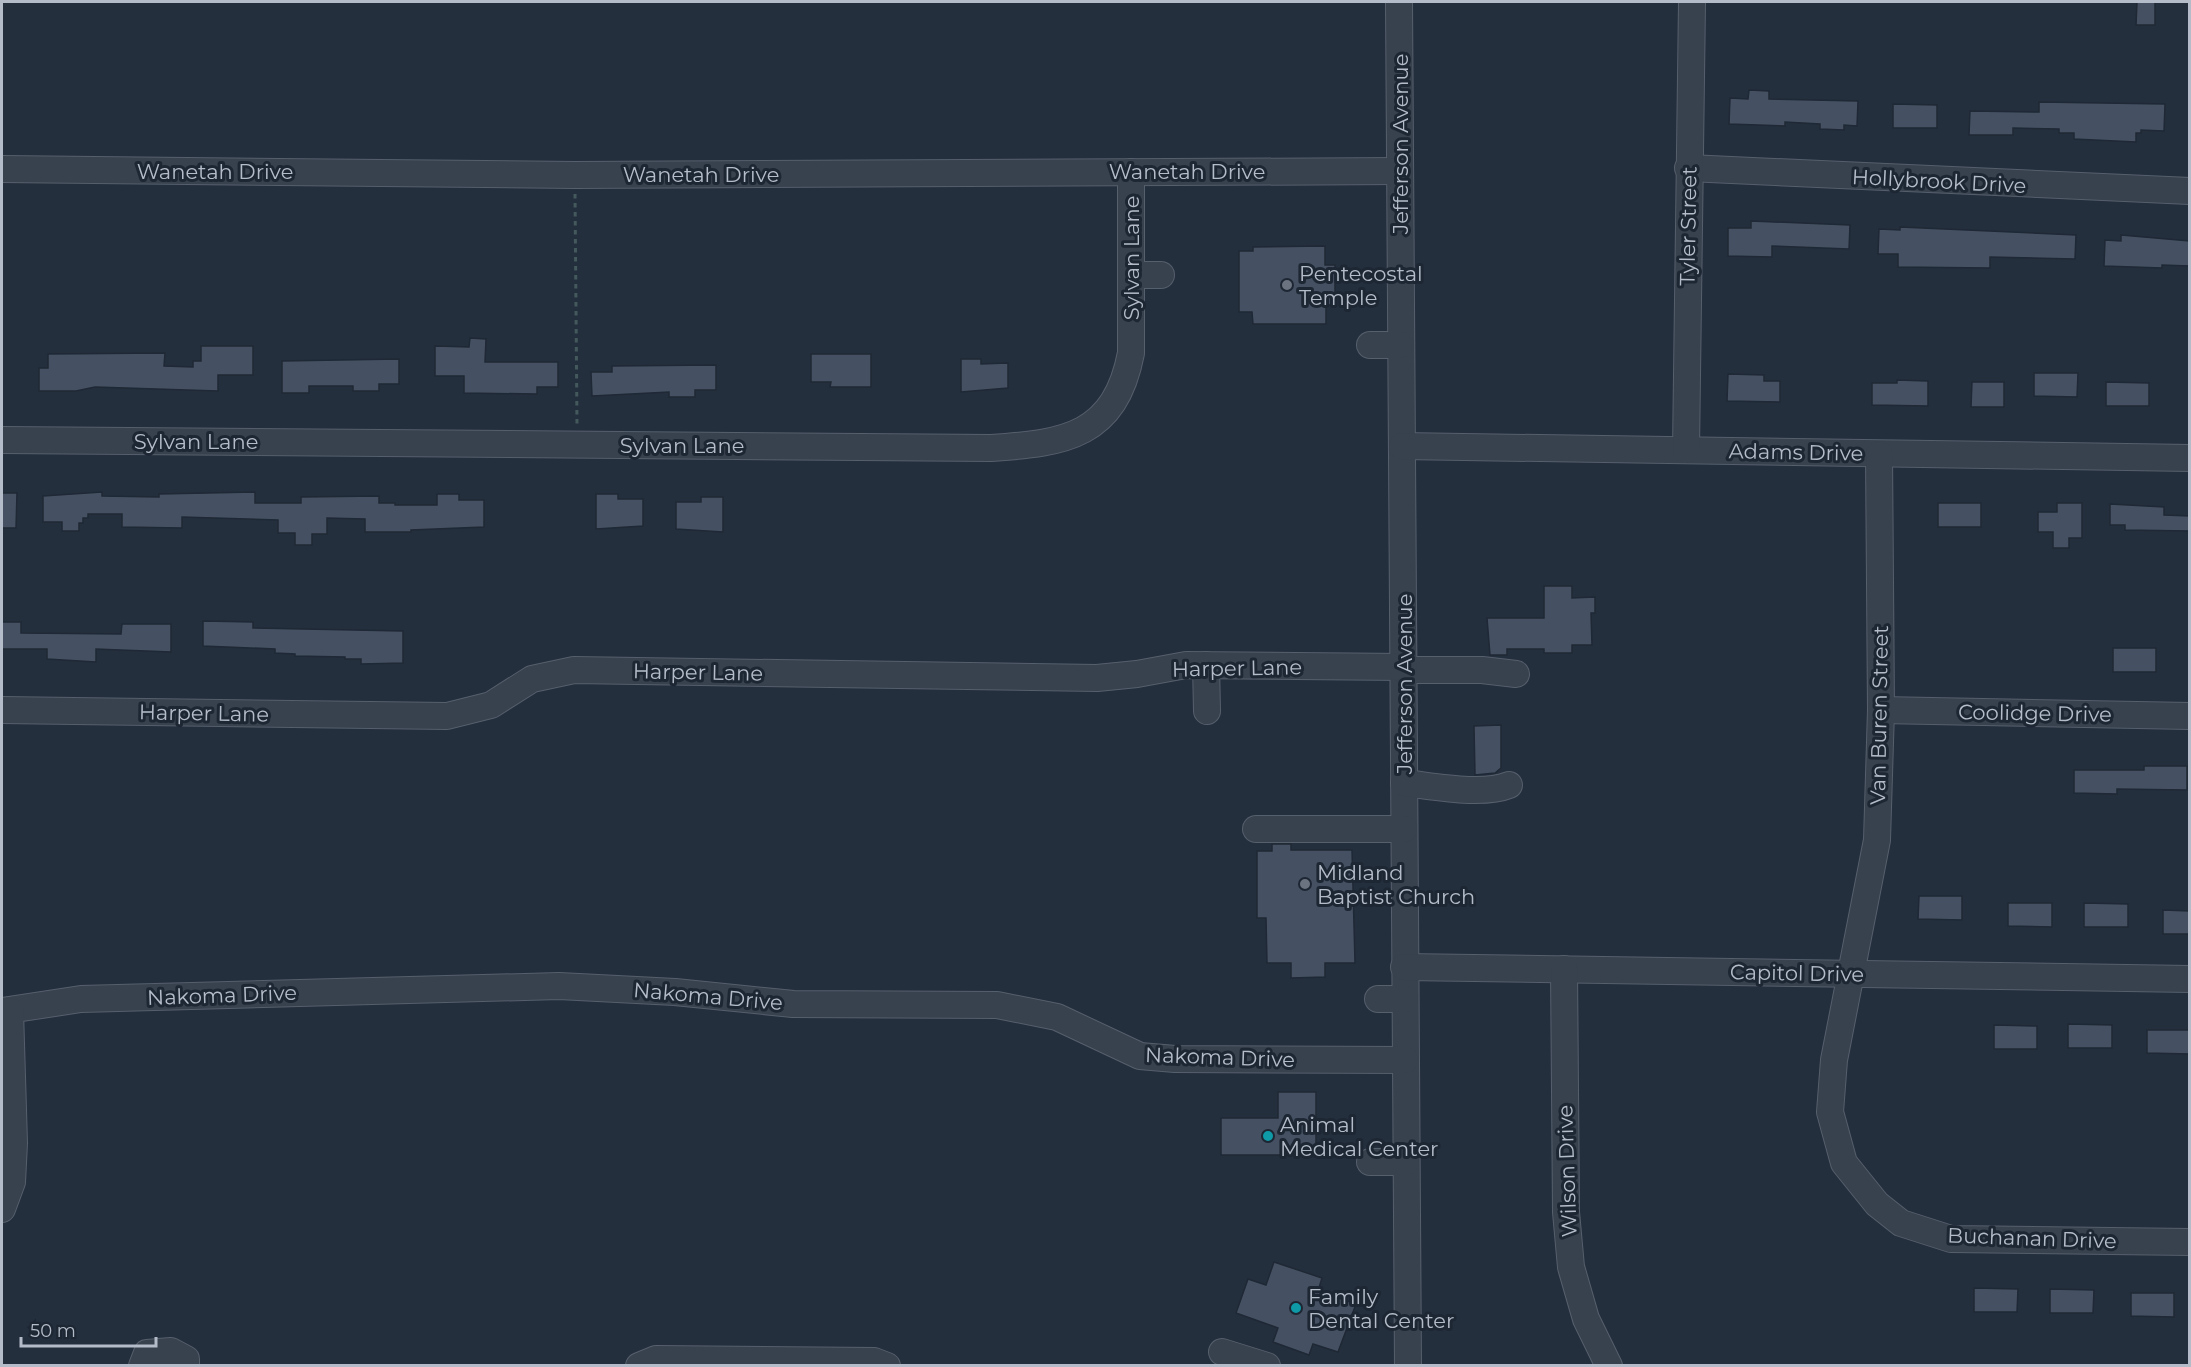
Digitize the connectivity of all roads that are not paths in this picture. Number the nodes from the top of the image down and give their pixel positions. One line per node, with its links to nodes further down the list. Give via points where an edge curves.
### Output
1 (1399, 2): 5 (street, Jefferson Avenue)
2 (1692, 2): 3 (street, Tyler Street)
3 (1688, 168): 7 (street, Hollybrook Drive); 14 (street, Tyler Street)
4 (2, 169): 6 (street, Wanetah Drive, via 575,175)
5 (1400, 171): 6 (street, Wanetah Drive); 11 (street, Jefferson Avenue)
6 (1131, 172): 8 (street, Sylvan Lane)
7 (2190, 191)
8 (1131, 275): 9 (street); 12 (street, Sylvan Lane, via 1131,353 1126,381 1112,406 1080,434 1042,444 991,448)
9 (1161, 275)
10 (1370, 345): 11 (street)
11 (1401, 345): 13 (street, Jefferson Avenue)
12 (2, 440)
13 (1402, 446): 14 (street, Adams Drive); 18 (street, Jefferson Avenue)
14 (1686, 450): 15 (street, Adams Drive)
15 (1879, 454): 16 (street, Adams Drive); 21 (street, Van Buren Street)
16 (2190, 458)
17 (1206, 665): 18 (street, Harper Lane); 20 (street, Harper Lane, via 1097,678 574,670 532,679 491,705 447,716); 22 (street)
18 (1404, 669): 19 (street, Harper Lane); 24 (street, Jefferson Avenue)
19 (1516, 674)
20 (2, 710)
21 (1881, 710): 23 (street, Coolidge Drive); 30 (street, Van Buren Street, via 1877,840)
22 (1207, 711)
23 (2190, 716)
24 (1404, 783): 25 (street, via 1477,789); 27 (street, Jefferson Avenue)
25 (1509, 785)
26 (1260, 827): 27 (street)
27 (1404, 829): 28 (street, Jefferson Avenue)
28 (1404, 967): 29 (street, Capitol Drive); 33 (street, Jefferson Avenue)
29 (1564, 969): 30 (street, Capitol Drive); 47 (street, Wilson Drive, via 1566,1212 1571,1267 1586,1319)
30 (1850, 974): 31 (street, Capitol Drive); 39 (street, Buchanan Drive, via 1834,1060 1830,1112 1845,1163 1877,1204 1901,1223 1951,1239)
31 (2190, 980)
32 (1378, 999): 33 (street)
33 (1405, 999): 35 (street, Jefferson Avenue)
34 (6, 1011): 35 (street, Nakoma Drive, via 81,999 559,986 792,1004 997,1005 1057,1017 1140,1056); 38 (street, via 14,1143 12,1182)
35 (1405, 1060): 37 (street, Jefferson Avenue)
36 (1370, 1162): 37 (street)
37 (1406, 1162): 46 (street, Jefferson Avenue)
38 (2, 1209)
39 (2190, 1242)
40 (1222, 1352): 45 (street)
41 (142, 1365): 42 (street, via 147,1353 171,1351 186,1359)
42 (186, 1365)
43 (639, 1365): 44 (street, via 656,1359 874,1361)
44 (887, 1365)
45 (1267, 1365)
46 (1408, 1365)
47 (1609, 1365)

